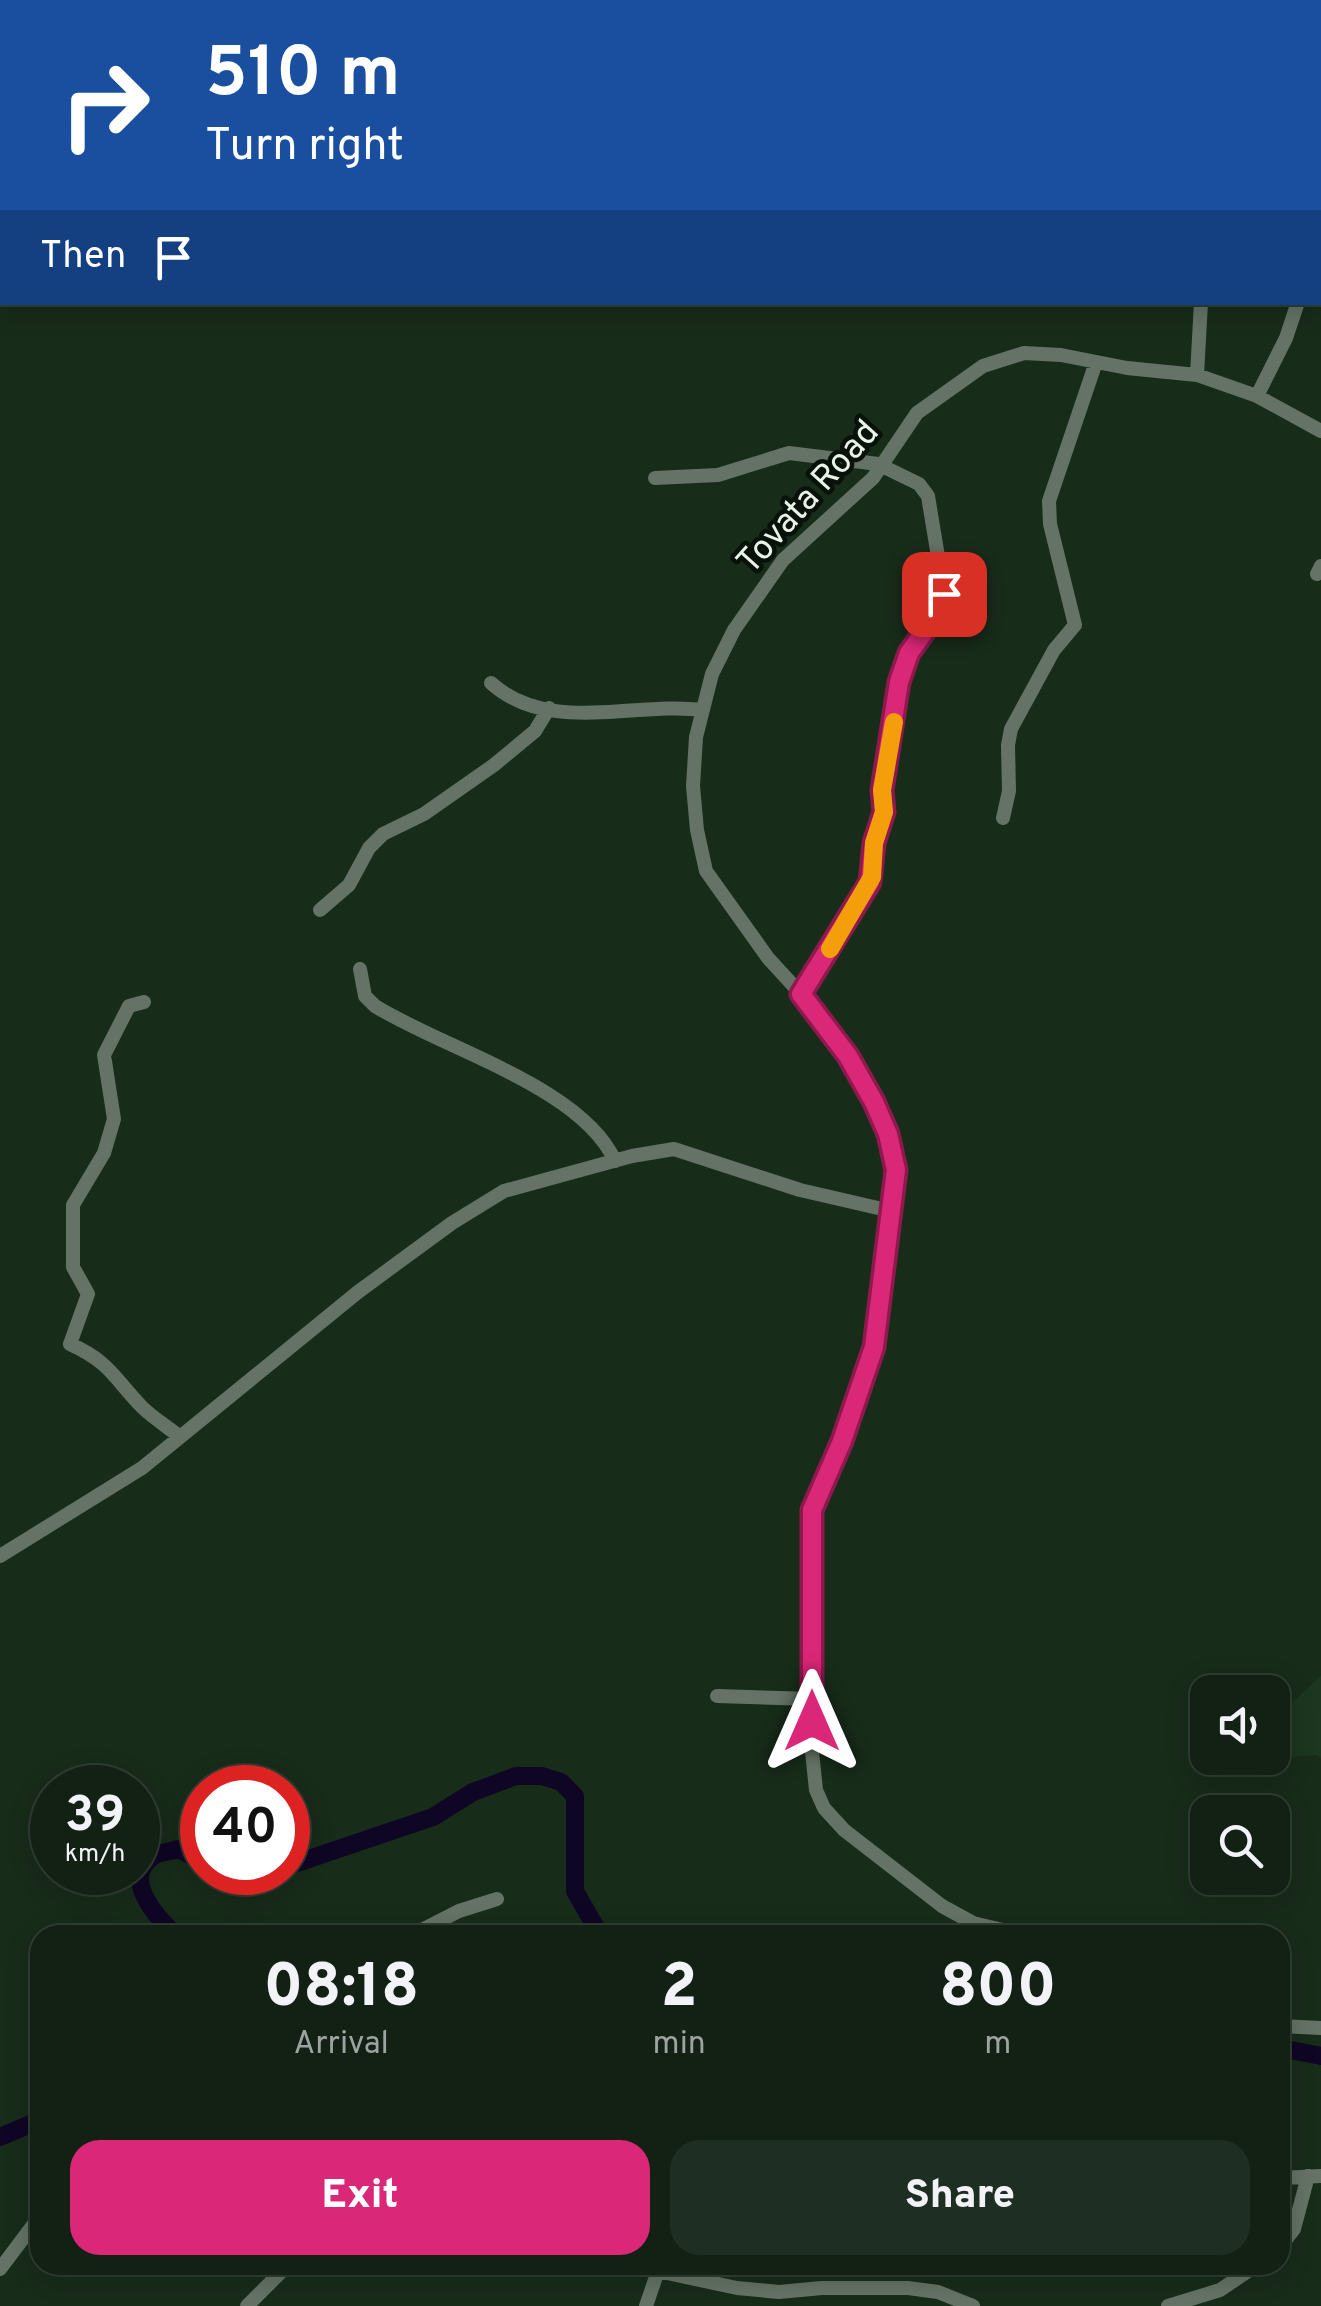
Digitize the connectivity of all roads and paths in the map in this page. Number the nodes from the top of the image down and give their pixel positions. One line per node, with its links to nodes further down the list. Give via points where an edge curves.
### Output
1 (1201, 305): 4 (street)
2 (1297, 305): 5 (street)
3 (1096, 362): 4 (street, Tovata Road); 7 (street, Tovata Road, via 1024,353 983,366 917,413); 12 (street, via 1049,502 1074,625 1011,729)
4 (1197, 375): 5 (street, Tovata Road)
5 (1258, 396): 6 (street, Tovata Road)
6 (1321, 431)
7 (882, 465): 8 (street, via 789,453 718,475); 11 (street, Tovata Road, via 783,560 734,630); 15 (street, via 928,496 944,600 909,653 899,682 870,882)
8 (654, 478)
9 (491, 683): 10 (street, via 520,702)
10 (549, 708): 11 (street); 13 (street, via 494,766 383,834)
11 (703, 710): 15 (street, Tovata Road, via 693,786 706,871)
12 (1003, 818)
13 (320, 910)
14 (360, 969): 17 (street, via 374,1006 563,1101)
15 (801, 994): 18 (street, Tovata Road, via 848,1056 888,1134 896,1170)
16 (144, 1002): 19 (street, via 128,1006 104,1055 114,1118 104,1153 72,1204 73,1267 88,1294 70,1344 120,1378)
17 (615, 1161): 18 (street, via 674,1148); 19 (street, via 504,1191 452,1223)
18 (891, 1212): 22 (street, Tovata Road, via 874,1347 812,1510)
19 (180, 1436): 20 (street, via 142,1468)
20 (0, 1556)
21 (718, 1696): 22 (street)
22 (812, 1699): 25 (street, Tovata Road, via 816,1790 824,1808 942,1906)
23 (497, 1899): 24 (street)
24 (432, 1925)
25 (982, 1925)
26 (1290, 2026): 27 (street)
27 (1321, 2028)
28 (1315, 2176): 29 (street); 31 (street)
29 (1290, 2177)
30 (30, 2229): 32 (street)
31 (1290, 2233)
32 (0, 2268)
33 (278, 2275): 37 (street)
34 (650, 2275): 38 (street)
35 (681, 2275): 39 (street, via 779,2292 908,2288)
36 (1242, 2275): 40 (street, via 1220,2290)
37 (247, 2306)
38 (646, 2306)
39 (973, 2306)
40 (1168, 2306)

